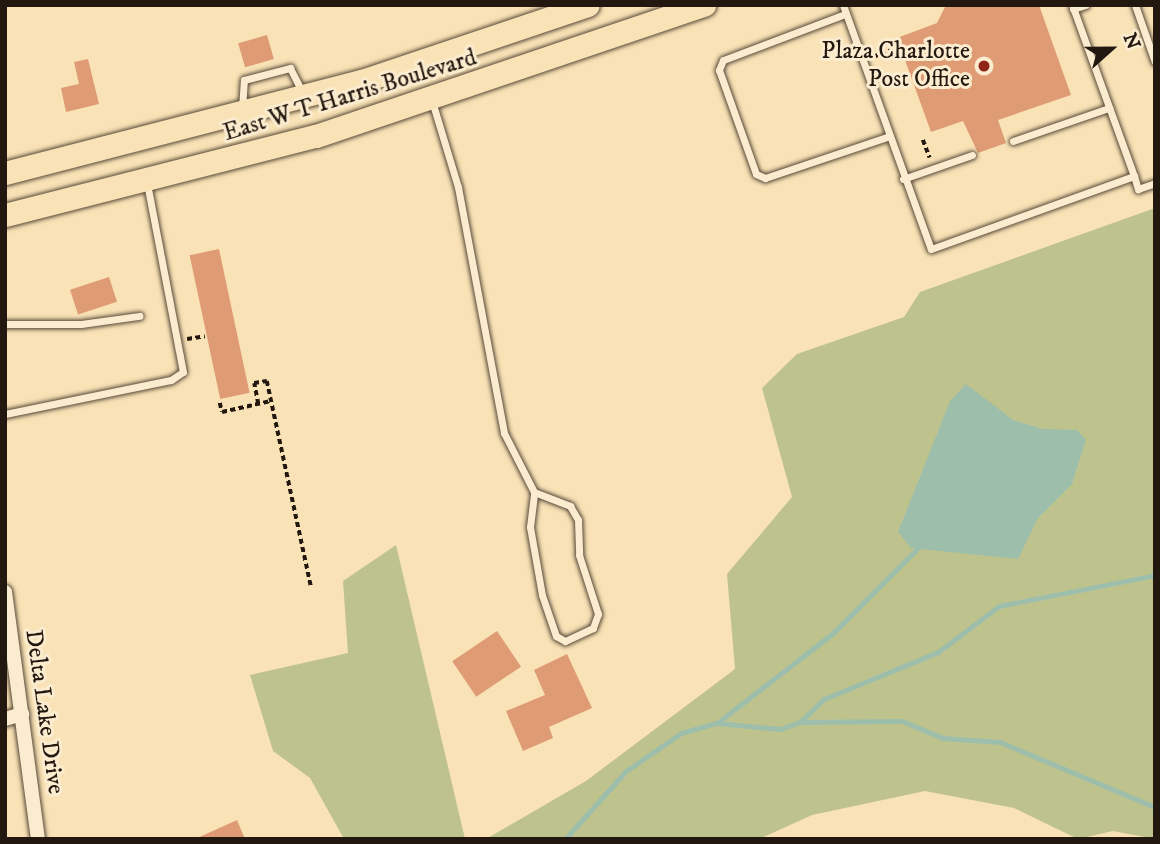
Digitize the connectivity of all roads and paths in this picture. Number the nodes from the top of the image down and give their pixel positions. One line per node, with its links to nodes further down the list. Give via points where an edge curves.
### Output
1 (588, 5): 10 (main road, East W T Harris Boulevard)
2 (704, 5): 11 (main road, East W T Harris Boulevard)
3 (1085, 5): 5 (lane)
4 (1135, 5): 9 (lane)
5 (1072, 7): 12 (lane)
6 (844, 10): 8 (lane); 14 (lane, via 723,60 719,71 756,174 765,178)
7 (894, 49): 8 (path)
8 (861, 61): 14 (lane)
9 (1155, 62)
10 (304, 97): 13 (main road, East W T Harris Boulevard); 13 (lane, via 290,68 244,80)
11 (432, 101): 23 (main road, East W T Harris Boulevard); 35 (lane, via 458,187 504,433)
12 (1109, 108): 16 (lane); 21 (lane)
13 (241, 116): 18 (main road, East W T Harris Boulevard)
14 (887, 137): 22 (lane)
15 (923, 140): 19 (path)
16 (1013, 141)
17 (972, 155): 19 (lane)
18 (47, 164): 20 (main road, East W T Harris Boulevard); 25 (main road)
19 (933, 169): 22 (lane)
20 (5, 173)
21 (1134, 176): 22 (lane, via 931,249); 24 (lane, via 1139,189)
22 (903, 179)
23 (147, 183): 26 (main road, East W T Harris Boulevard); 30 (lane)
24 (1155, 183)
25 (5, 184)
26 (5, 215)
27 (139, 316): 28 (lane, via 81,324)
28 (5, 324)
29 (205, 335): 30 (path)
30 (178, 341): 34 (lane, via 183,372 171,380)
31 (271, 401): 33 (path); 33 (path, via 267,381 254,383); 36 (path)
32 (220, 403): 33 (path, via 222,412)
33 (258, 404)
34 (5, 414)
35 (534, 492): 35 (lane, via 570,506 598,614 593,628 565,641 556,636 542,596 530,527)
36 (312, 586)
37 (5, 592): 38 (street, Delta Lake Drive)
38 (22, 714): 39 (street); 40 (street, Delta Lake Drive)
39 (5, 719)
40 (38, 839)

